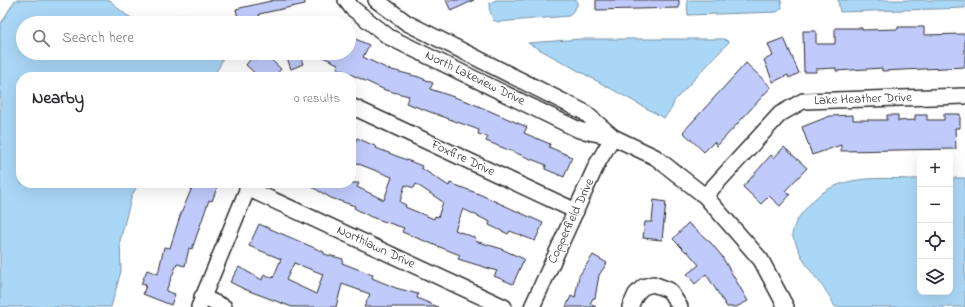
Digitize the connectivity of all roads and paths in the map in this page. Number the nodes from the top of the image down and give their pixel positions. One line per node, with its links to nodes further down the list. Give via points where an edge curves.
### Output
1 (346, 0): 4 (street, North Lakeview Drive, via 352,8 389,36)
2 (376, 0): 3 (street, North Lakeview Drive, via 408,23)
3 (460, 51): 4 (street); 7 (street, North Lakeview Drive, via 584,112)
4 (452, 67): 7 (street, North Lakeview Drive, via 579,130)
5 (965, 96): 10 (street, Lake Heather Drive, via 803,101 780,114)
6 (356, 108): 11 (street, Foxfire Drive)
7 (614, 137): 10 (street, North Lakeview Drive, via 655,157); 11 (street, Copperfield Drive, via 597,164)
8 (247, 188): 12 (street)
9 (252, 188): 14 (street, Northlawn Drive)
10 (705, 196): 18 (street, North Lakeview Drive, via 760,260)
11 (576, 211): 15 (street, Copperfield Drive)
12 (200, 302): 13 (street)
13 (224, 307)
14 (504, 307)
15 (532, 307)
16 (630, 307): 17 (street, via 642,287 653,284 669,290)
17 (680, 307)
18 (786, 307)

